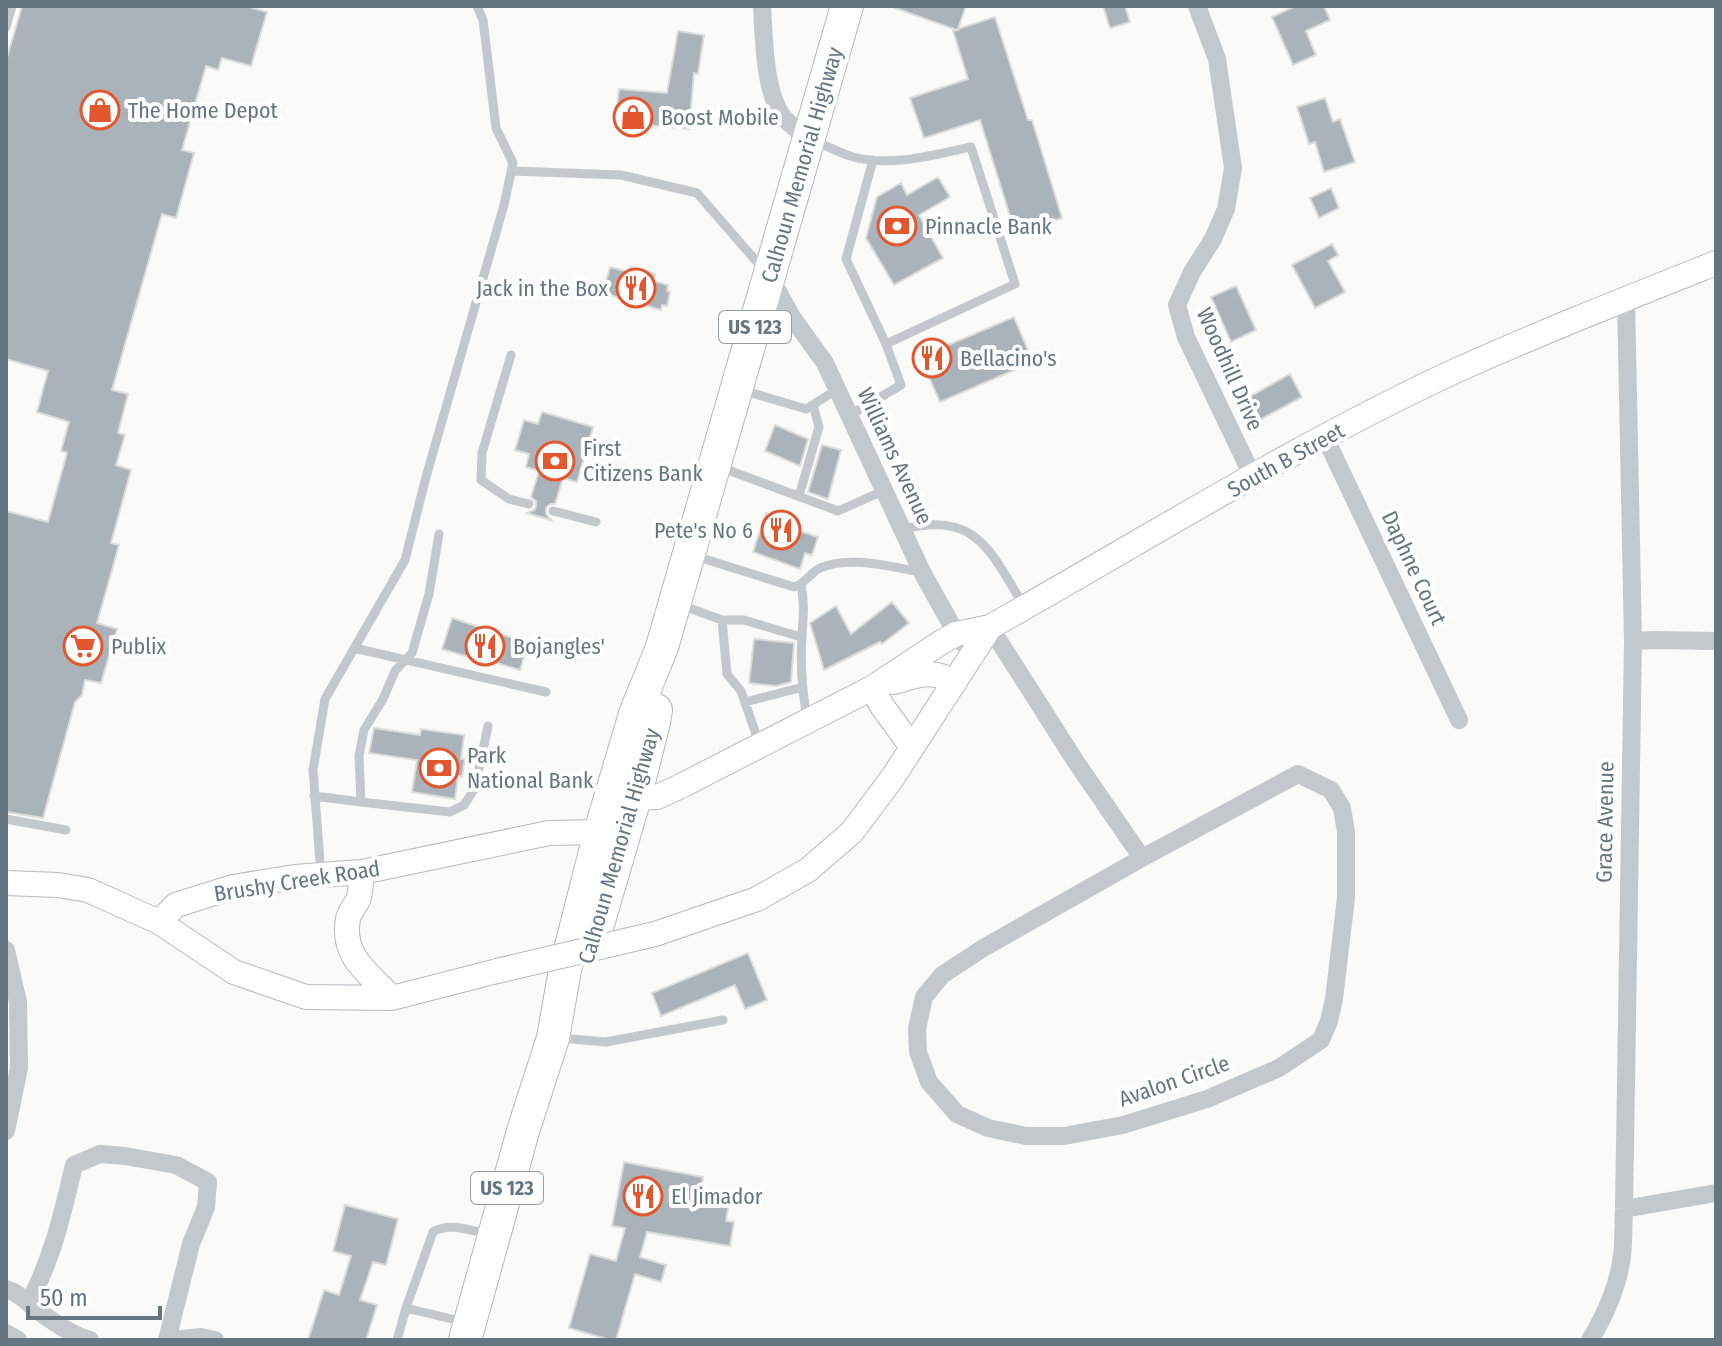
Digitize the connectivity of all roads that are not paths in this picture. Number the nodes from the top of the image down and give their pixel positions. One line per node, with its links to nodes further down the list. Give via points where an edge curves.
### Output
1 (12, 6): 6 (lane)
2 (477, 6): 9 (lane, via 496,128)
3 (762, 6): 7 (street, via 773,97 784,117)
4 (847, 6): 7 (highway, Calhoun Memorial Highway / US 123)
5 (1197, 6): 21 (street, Woodhill Drive, via 1217,59 1233,168 1226,209 1177,305 1186,337)
6 (6, 27)
7 (808, 138): 8 (lane); 11 (highway, Calhoun Memorial Highway / US 123)
8 (873, 160): 13 (lane, via 846,259); 13 (lane, via 905,160 971,147 1015,284)
9 (512, 171): 11 (lane, via 621,175 697,193); 41 (lane, via 405,560)
10 (1716, 263): 12 (street, South B Street)
11 (770, 277): 15 (highway, Calhoun Memorial Highway / US 123); 16 (street, Williams Avenue)
12 (1626, 299): 19 (street, South B Street, via 1452,373); 38 (street, Grace Avenue)
13 (886, 344): 18 (lane, via 901,385)
14 (511, 355): 24 (lane, via 482,453 481,480 509,499)
15 (737, 388): 17 (lane, via 806,409); 20 (highway, Calhoun Memorial Highway / US 123)
16 (838, 389): 17 (lane); 18 (street, Williams Avenue)
17 (813, 405): 23 (lane, via 819,427)
18 (850, 415): 22 (street, Williams Avenue)
19 (1325, 437): 21 (street, South B Street); 49 (street, Daphne Court)
20 (715, 466): 23 (lane); 29 (highway, Calhoun Memorial Highway / US 123)
21 (1253, 477): 33 (street, South B Street)
22 (885, 490): 23 (lane, via 838,511); 27 (street, Williams Avenue)
23 (799, 496)
24 (529, 504)
25 (553, 511): 26 (lane)
26 (596, 522)
27 (903, 529): 30 (street, Williams Avenue); 33 (lane, via 939,524 974,535)
28 (439, 534): 43 (lane, via 412,653)
29 (689, 554): 31 (lane); 32 (highway, Calhoun Memorial Highway / US 123)
30 (922, 572): 31 (lane, via 841,561 816,570); 36 (street, Williams Avenue)
31 (801, 585): 37 (lane)
32 (675, 603): 34 (lane); 40 (highway, Calhoun Memorial Highway / US 123)
33 (1025, 607): 35 (street, South B Street)
34 (722, 620): 37 (lane, via 744,620); 48 (lane, via 727,674)
35 (990, 627): 36 (street, South B Street); 42 (street); 60 (street)
36 (956, 634): 42 (street, Williams Avenue); 46 (street, South B Street)
37 (801, 637): 45 (lane)
38 (1633, 641): 39 (street); 71 (street, Grace Avenue)
39 (1716, 641)
40 (662, 647): 55 (highway, Calhoun Memorial Highway / US 123, via 654,722); 59 (highway, Calhoun Memorial Highway / US 123, via 635,714)
41 (354, 648): 43 (lane); 54 (lane, via 325,699)
42 (971, 658): 44 (street)
43 (405, 659): 47 (lane); 56 (lane, via 364,730)
44 (955, 682): 46 (street, South B Street, via 940,674 922,674); 53 (street)
45 (803, 687): 48 (lane); 50 (lane)
46 (872, 688): 50 (street, South B Street); 53 (street)
47 (546, 692)
48 (745, 702): 52 (lane)
49 (1459, 720)
50 (808, 721): 52 (street, South B Street)
51 (488, 726): 56 (lane, via 475,788 464,805 450,812)
52 (760, 746): 55 (street, South B Street, via 657,797)
53 (912, 747): 66 (street, bridge, via 852,832 808,870 757,899 655,934)
54 (314, 796): 56 (lane); 62 (lane)
55 (635, 798): 68 (highway, Calhoun Memorial Highway / US 123, via 578,991)
56 (361, 802)
57 (6, 819): 58 (lane)
58 (66, 830)
59 (600, 832): 61 (street, Brushy Creek Road, via 549,833); 68 (highway, Calhoun Memorial Highway / US 123)
60 (1142, 858): 60 (street, Avalon Circle, via 1298,774 1331,790 1342,808 1346,832 1346,898 1334,999 1321,1040 1279,1068 1207,1099 1123,1125 1064,1136 1026,1136 957,1114 929,1082 918,1052 924,997 942,975 985,947)
61 (362, 872): 62 (street, Brushy Creek Road); 66 (street, via 359,899 348,917 352,954)
62 (321, 875): 64 (street, Brushy Creek Road, via 233,887 176,905)
63 (6, 883): 64 (street, via 88,890)
64 (159, 922): 66 (street, via 234,972 306,997)
65 (6, 950): 69 (street, via 18,1002 19,1055)
66 (392, 998)
67 (723, 1020): 68 (lane, via 606,1042)
68 (553, 1038): 72 (highway, Calhoun Memorial Highway / US 123)
69 (6, 1131)
70 (1716, 1193): 71 (street)
71 (1624, 1209): 83 (street, Grace Avenue, via 1616,1282)
72 (494, 1236): 75 (lane, via 453,1227 433,1232); 76 (highway, Calhoun Memorial Highway / US 123)
73 (6, 1289): 74 (street)
74 (29, 1303): 79 (street); 80 (street, via 58,1233 74,1165 100,1154 176,1165 208,1182)
75 (406, 1308): 76 (lane); 82 (lane)
76 (467, 1332)
77 (6, 1333): 78 (street)
78 (18, 1340)
79 (90, 1340)
80 (170, 1340): 81 (street)
81 (215, 1340)
82 (397, 1340)
83 (1590, 1340)

